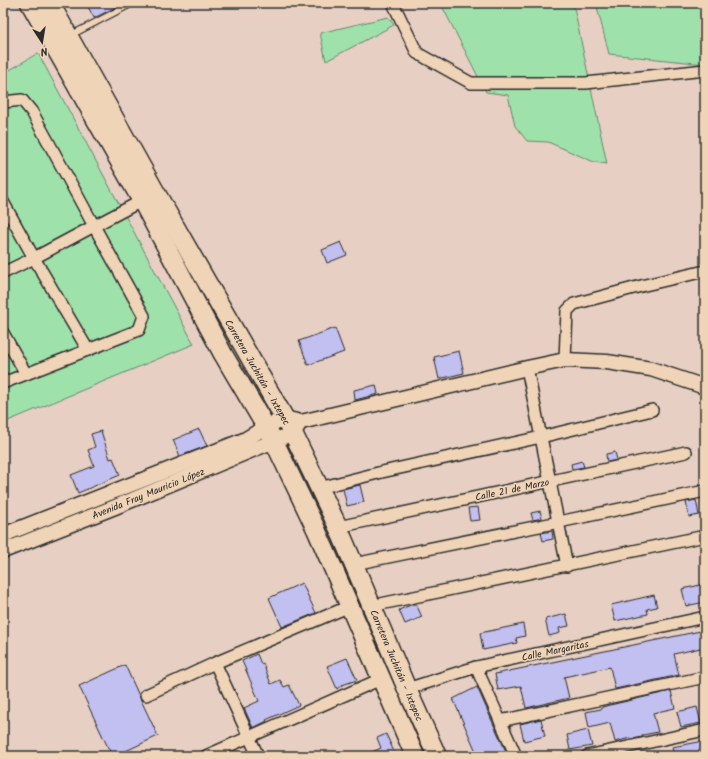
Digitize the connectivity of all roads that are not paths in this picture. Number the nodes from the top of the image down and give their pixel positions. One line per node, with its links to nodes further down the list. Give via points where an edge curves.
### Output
1 (30, 3): 8 (main road, Carretera Juchitán - Ixtepec)
2 (50, 3): 5 (main road, Carretera Juchitán - Ixtepec)
3 (133, 3): 5 (lane)
4 (393, 3): 6 (street, via 417,53 471,83 586,83)
5 (69, 36): 8 (main road, Carretera Juchitán - Ixtepec)
6 (705, 70)
7 (3, 102): 10 (street, via 22,100 32,112)
8 (149, 197): 10 (street); 22 (main road, Carretera Juchitán - Ixtepec); 23 (main road, Carretera Juchitán - Ixtepec, via 222,354)
9 (3, 202): 11 (street)
10 (94, 226): 11 (street); 15 (street, via 144,316 139,330)
11 (34, 258): 13 (street); 15 (street)
12 (705, 271): 16 (street, via 574,304 567,311)
13 (3, 273)
14 (3, 333): 18 (street)
15 (88, 350): 18 (street)
16 (565, 360): 17 (street, Avenida Fray Mauricio López); 20 (street, Avenida Fray Mauricio López, via 607,362 651,369)
17 (526, 368): 22 (street, Avenida Fray Mauricio López); 24 (street)
18 (26, 374): 19 (street)
19 (3, 383)
20 (705, 387)
21 (652, 410): 24 (street)
22 (293, 424): 23 (street, Avenida Fray Mauricio López); 27 (main road, Carretera Juchitán - Ixtepec)
23 (270, 434): 31 (street, Avenida Fray Mauricio López, via 244,440); 33 (street, Avenida Fray Mauricio López, via 115,507); 36 (main road, Carretera Juchitán - Ixtepec)
24 (541, 437): 26 (street); 27 (street)
25 (686, 452): 26 (street, Calle 21 de Marzo)
26 (550, 481): 29 (street); 30 (street, Calle 21 de Marzo)
27 (319, 488): 30 (main road, Carretera Juchitán - Ixtepec)
28 (705, 490): 29 (street)
29 (559, 522): 34 (street); 35 (street)
30 (338, 527): 34 (main road, Carretera Juchitán - Ixtepec)
31 (3, 535)
32 (705, 536): 35 (street)
33 (3, 551)
34 (354, 564): 37 (main road, Carretera Juchitán - Ixtepec)
35 (567, 566): 37 (street)
36 (350, 606): 39 (street); 42 (main road, Carretera Juchitán - Ixtepec)
37 (372, 606): 43 (main road, Carretera Juchitán - Ixtepec)
38 (705, 617): 40 (street, Calle Margaritas)
39 (215, 663): 44 (street); 47 (street)
40 (476, 667): 43 (street, Calle Margaritas); 45 (street)
41 (705, 677): 45 (street)
42 (382, 679): 47 (street); 48 (main road, Carretera Juchitán - Ixtepec)
43 (407, 689): 51 (main road, Carretera Juchitán - Ixtepec)
44 (146, 694)
45 (500, 721): 52 (street)
46 (705, 730): 53 (street)
47 (249, 737): 49 (street); 50 (street)
48 (411, 755)
49 (206, 756)
50 (258, 756)
51 (437, 756)
52 (516, 756)
53 (587, 756)

